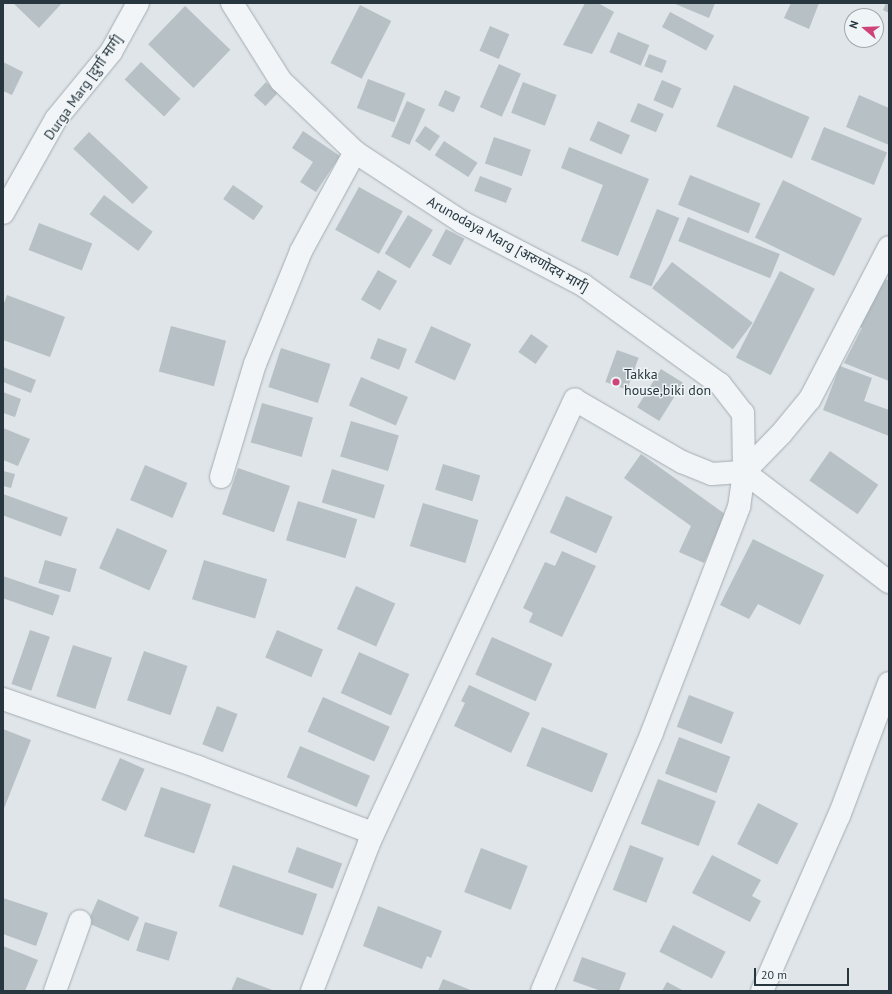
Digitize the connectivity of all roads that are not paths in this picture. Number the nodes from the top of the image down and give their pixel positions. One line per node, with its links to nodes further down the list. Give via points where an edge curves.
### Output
1 (138, 3): 4 (street, Durga Marg [दुर्गा मार्ग], via 111,52 56,119)
2 (232, 3): 3 (street, Arunodaya Marg [अरुणोदय मार्ग], via 281,81)
3 (355, 152): 6 (street, Arunodaya Marg [अरुणोदय मार्ग], via 462,222 583,285 720,384 743,413); 7 (street, via 298,258 254,364)
4 (3, 213)
5 (889, 247): 6 (street, via 810,399)
6 (744, 472): 8 (street); 11 (street, via 712,474 682,462 575,400); 15 (street, Arunodaya Marg [अरुणोदय मार्ग], via 739,508 655,726)
7 (221, 476)
8 (889, 582)
9 (889, 683): 16 (street, via 839,816)
10 (3, 699): 11 (street, via 198,768)
11 (373, 834): 14 (street)
12 (80, 921): 13 (street)
13 (55, 991)
14 (312, 991)
15 (542, 991)
16 (762, 991)

